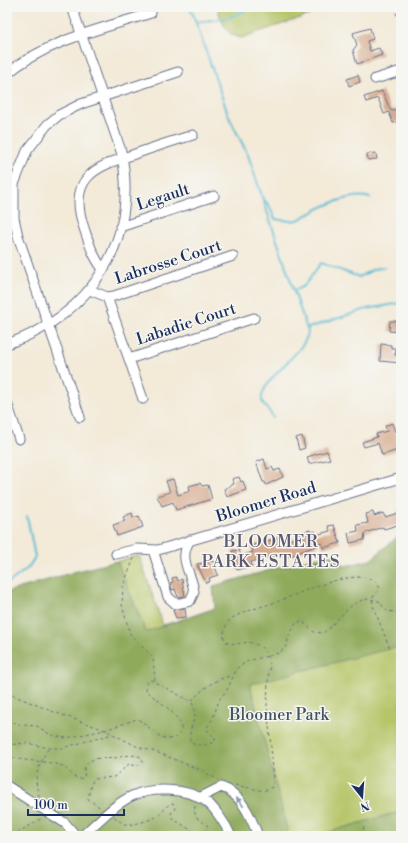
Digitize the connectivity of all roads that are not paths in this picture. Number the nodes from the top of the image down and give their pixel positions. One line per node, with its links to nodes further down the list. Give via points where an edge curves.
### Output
1 (72, 7): 3 (street)
2 (152, 13): 3 (street)
3 (82, 35): 6 (street, via 41,51); 8 (street)
4 (401, 71): 7 (street)
5 (178, 72): 8 (street)
6 (7, 74)
7 (375, 79)
8 (103, 96): 10 (street); 18 (street, via 68,110 47,126 27,151 14,184 13,213 18,236)
9 (193, 134): 10 (street)
10 (122, 158): 12 (street, via 125,202); 14 (street, via 101,166 87,177 78,198 81,219 92,253)
11 (214, 196): 12 (street, Legault)
12 (120, 227): 14 (street, via 114,248)
13 (233, 256): 16 (street, Labrosse Court)
14 (103, 269): 15 (street)
15 (90, 290): 16 (street, Labrosse Court); 18 (street, via 72,308)
16 (107, 297): 20 (street)
17 (254, 318): 20 (street, Labadie Court)
18 (49, 325): 19 (street); 23 (street)
19 (7, 344)
20 (129, 359): 21 (street)
21 (142, 399)
22 (7, 403): 24 (street)
23 (80, 417)
24 (19, 439)
25 (401, 478): 26 (street, Bloomer Road)
26 (190, 540): 27 (street, Bloomer Road); 27 (street, via 184,549 184,555 194,592 190,600 182,604 176,604 168,597)
27 (149, 549): 28 (street, Bloomer Road, via 128,550)
28 (116, 554)
29 (7, 786): 31 (street, via 65,823)
30 (199, 798): 32 (street, via 184,792 162,789 133,795); 33 (street, via 204,800 224,822); 34 (street, one-way to 30, via 248,811 230,789 221,787)
31 (76, 836)
32 (82, 836)
33 (231, 836)
34 (258, 836)

